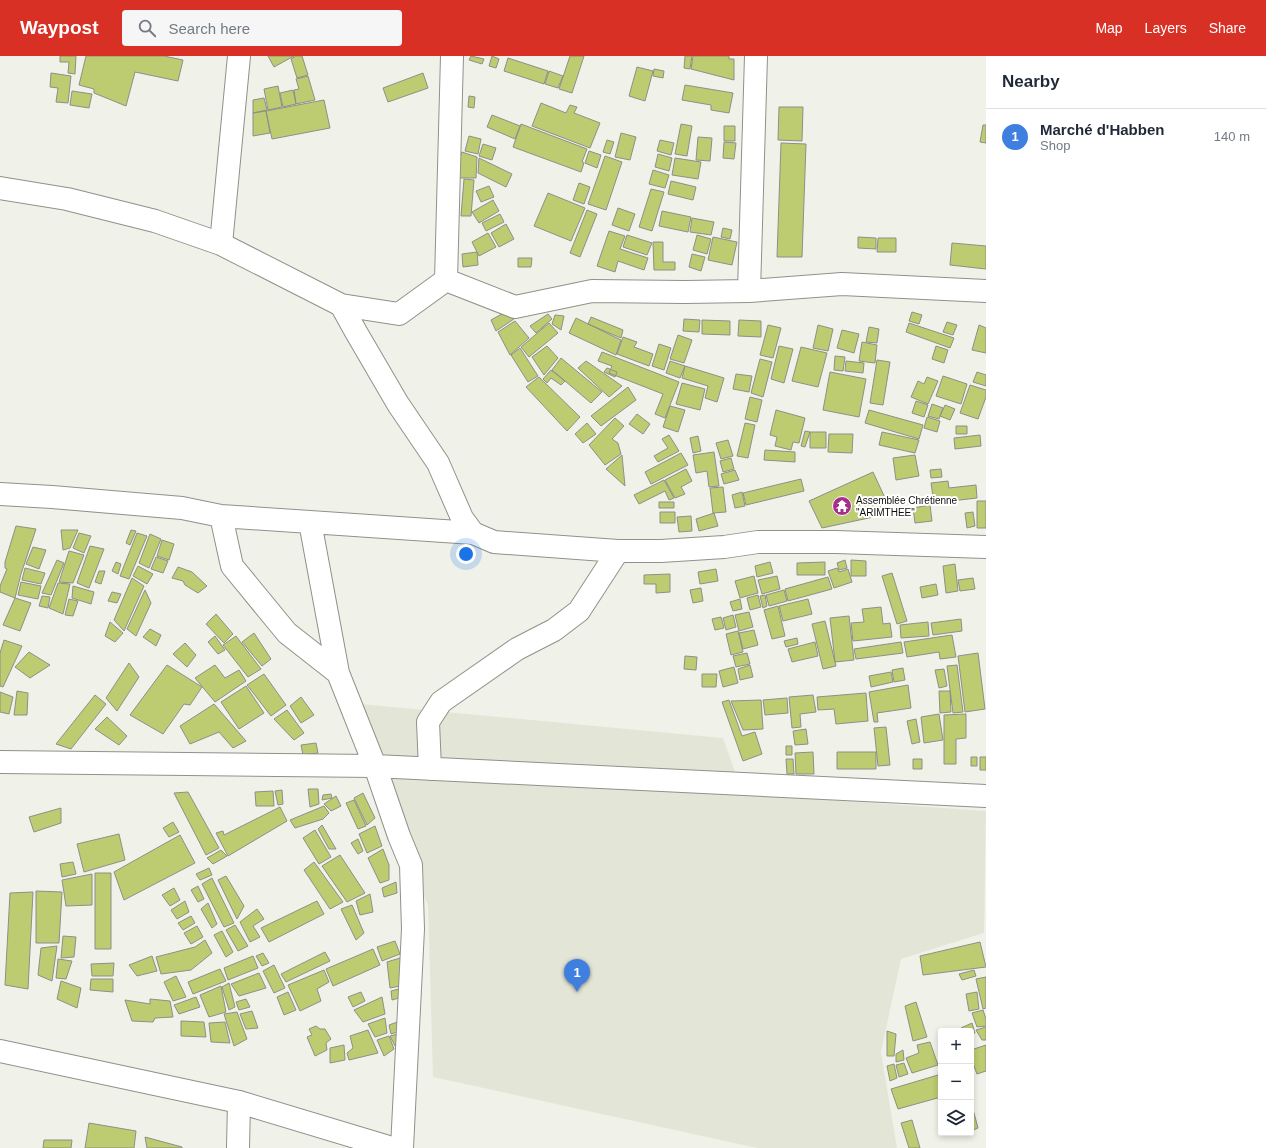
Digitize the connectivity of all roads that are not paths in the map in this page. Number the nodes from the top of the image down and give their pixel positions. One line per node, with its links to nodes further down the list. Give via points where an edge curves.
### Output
1 (239, 56): 5 (street)
2 (452, 56): 6 (street)
3 (756, 56): 7 (street)
4 (0, 188): 5 (street, via 82,202 155,221)
5 (221, 244): 9 (street)
6 (446, 280): 7 (street, via 515,307 592,291); 9 (street, via 399,314)
7 (749, 291): 8 (street, via 842,284)
8 (986, 291)
9 (341, 305): 13 (street, via 398,404 438,463 462,518)
10 (0, 494): 11 (street, via 182,508)
11 (221, 516): 12 (street); 16 (street, via 232,566 287,633)
12 (310, 522): 13 (street); 16 (street)
13 (473, 533): 15 (street, via 494,542)
14 (986, 547): 15 (street, via 758,542 724,547)
15 (618, 551): 19 (street, via 579,611 554,630 517,649 441,702 428,722)
16 (338, 673): 18 (street)
17 (0, 762): 18 (street)
18 (376, 766): 19 (street); 25 (street, via 411,865 413,929)
19 (430, 769): 20 (street)
20 (986, 796)
21 (0, 1051): 22 (street)
22 (239, 1102): 23 (street); 24 (street)
23 (238, 1148)
24 (392, 1148)
25 (402, 1148)

